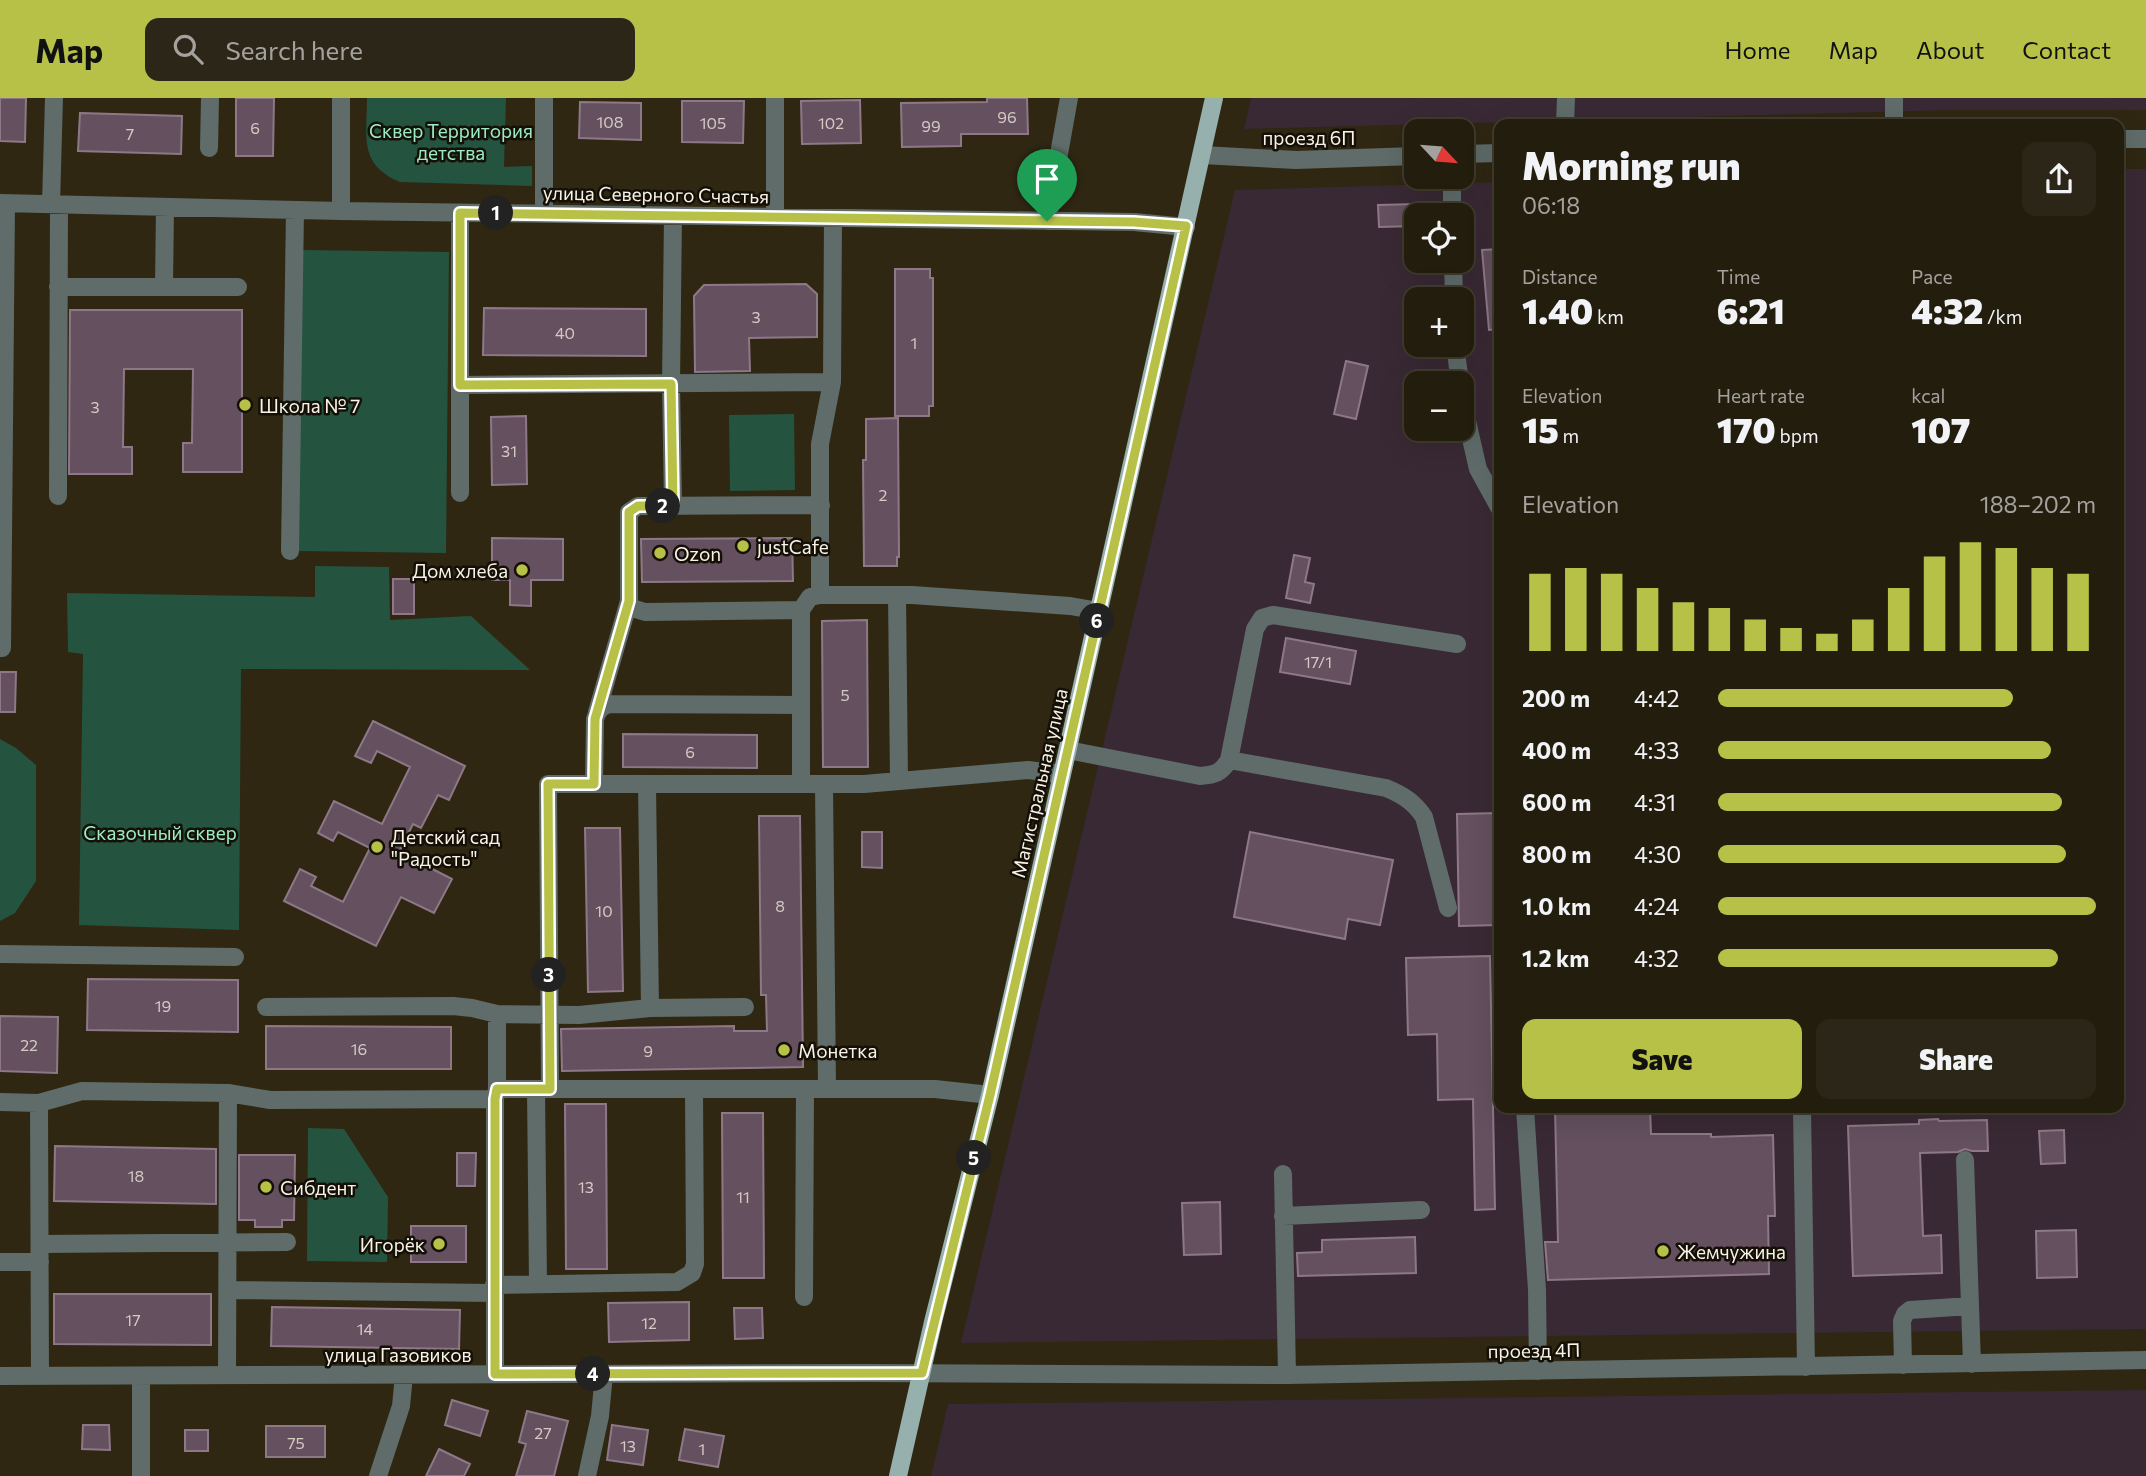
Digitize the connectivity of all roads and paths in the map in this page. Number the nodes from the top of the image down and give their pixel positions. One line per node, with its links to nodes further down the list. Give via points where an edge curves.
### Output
1 (54, 98): 20 (street)
2 (210, 98): 14 (street)
3 (341, 98): 23 (street)
4 (544, 98): 25 (street)
5 (775, 98): 27 (street)
6 (1069, 98): 29 (street)
7 (1214, 98): 17 (main road, Магистральная улица)
8 (1566, 98): 10 (street)
9 (1894, 98): 11 (street)
10 (1565, 119)
11 (1894, 119)
12 (2124, 139): 13 (street)
13 (2146, 139)
14 (209, 148)
15 (1494, 153): 16 (street)
16 (1474, 154)
17 (1202, 155): 18 (street, проезд 6П, via 1296,160); 30 (main road, Магистральная улица)
18 (1404, 156)
19 (3, 203): 20 (street, улица Северного Счастья); 50 (street)
20 (55, 204): 21 (street, улица Северного Счастья); 31 (street)
21 (165, 207): 22 (street, улица Северного Счастья); 32 (street)
22 (295, 210): 23 (street, улица Северного Счастья); 43 (street)
23 (341, 211): 24 (street, улица Северного Счастья)
24 (460, 213): 25 (street, улица Северного Счастья); 36 (street)
25 (544, 213): 26 (street, улица Северного Счастья)
26 (673, 216): 27 (street, улица Северного Счастья); 35 (street)
27 (775, 217): 28 (street, улица Северного Счастья)
28 (833, 218): 29 (street, улица Северного Счастья); 34 (street)
29 (1047, 221): 30 (street, улица Северного Счастья)
30 (1186, 226): 48 (main road, Магистральная улица)
31 (58, 287): 32 (street); 39 (street)
32 (164, 287): 33 (street)
33 (238, 287)
34 (832, 382): 35 (street); 41 (street, via 820,444)
35 (671, 384): 36 (street); 42 (street)
36 (460, 385): 38 (street)
37 (1471, 441): 40 (street, via 1478,469)
38 (460, 493)
39 (58, 496)
40 (1494, 498)
41 (821, 505): 42 (street); 44 (street)
42 (673, 506): 46 (street, via 638,506 629,512)
43 (290, 551)
44 (820, 595): 45 (street); 47 (street, via 810,597)
45 (897, 595): 48 (street); 56 (street)
46 (629, 601): 47 (street, via 632,608 645,612); 52 (street)
47 (801, 610): 51 (street)
48 (1099, 611): 53 (main road, Магистральная улица)
49 (1457, 644): 54 (street, via 1273,615 1262,618 1255,629)
50 (0, 648)
51 (801, 705): 52 (street, via 611,704); 58 (street)
52 (597, 712): 57 (street)
53 (1068, 750): 54 (street, via 1200,776 1222,772); 55 (main road, Магистральная улица)
54 (1229, 761): 61 (street, via 1386,788 1416,804 1424,817)
55 (1062, 774): 56 (street, via 1028,770); 75 (main road, Магистральная улица)
56 (899, 780): 59 (street)
57 (594, 784): 60 (street); 68 (street, via 548,784)
58 (801, 784): 59 (street); 60 (street)
59 (824, 784): 72 (street)
60 (647, 785): 66 (street)
61 (1448, 908)
62 (0, 954): 63 (street)
63 (235, 957)
64 (265, 1007): 67 (street, via 453,1006)
65 (745, 1007): 66 (street)
66 (650, 1008): 68 (street)
67 (497, 1014): 68 (street); 74 (street)
68 (550, 1015): 69 (street)
69 (543, 1089): 70 (street); 74 (street); 89 (street)
70 (694, 1089): 71 (street); 89 (street, via 692,1273 677,1282)
71 (805, 1089): 72 (street); 92 (street)
72 (827, 1089): 75 (street, via 935,1089)
73 (228, 1093): 74 (street, via 270,1101); 77 (street, via 82,1091); 85 (street)
74 (496, 1094): 90 (street)
75 (990, 1095): 99 (main road, Магистральная улица)
76 (0, 1102): 77 (street)
77 (39, 1103): 86 (street)
78 (1525, 1113): 98 (street)
79 (1802, 1113): 97 (street)
80 (1965, 1160): 93 (street)
81 (1283, 1174): 83 (street)
82 (1421, 1210): 83 (street)
83 (1283, 1216): 104 (street)
84 (287, 1242): 85 (street)
85 (228, 1243): 86 (street); 91 (street)
86 (40, 1244): 88 (street)
87 (0, 1262): 88 (street)
88 (40, 1262): 106 (street)
89 (538, 1284): 90 (street)
90 (494, 1289): 91 (street); 100 (street)
91 (228, 1290): 102 (street)
92 (804, 1297)
93 (1970, 1306): 95 (street); 96 (street, via 1905,1314)
94 (2146, 1360): 95 (street, проезд 4П)
95 (1972, 1364): 96 (street, проезд 4П)
96 (1903, 1365): 97 (street, проезд 4П)
97 (1806, 1367): 98 (street, проезд 4П)
98 (1538, 1371): 104 (street, проезд 4П)
99 (922, 1373): 101 (street, улица Газовиков); 104 (street, проезд 4П); 111 (main road, Магистральная улица)
100 (495, 1374): 101 (street, улица Газовиков); 103 (street, улица Газовиков)
101 (604, 1374): 110 (street)
102 (228, 1375): 103 (street, улица Газовиков); 107 (street, улица Газовиков)
103 (404, 1375): 109 (street, via 401,1406)
104 (1287, 1375)
105 (0, 1376): 106 (street, улица Газовиков)
106 (40, 1376): 107 (street, улица Газовиков)
107 (141, 1376): 108 (street)
108 (141, 1476)
109 (379, 1476)
110 (587, 1476)
111 (898, 1476)

